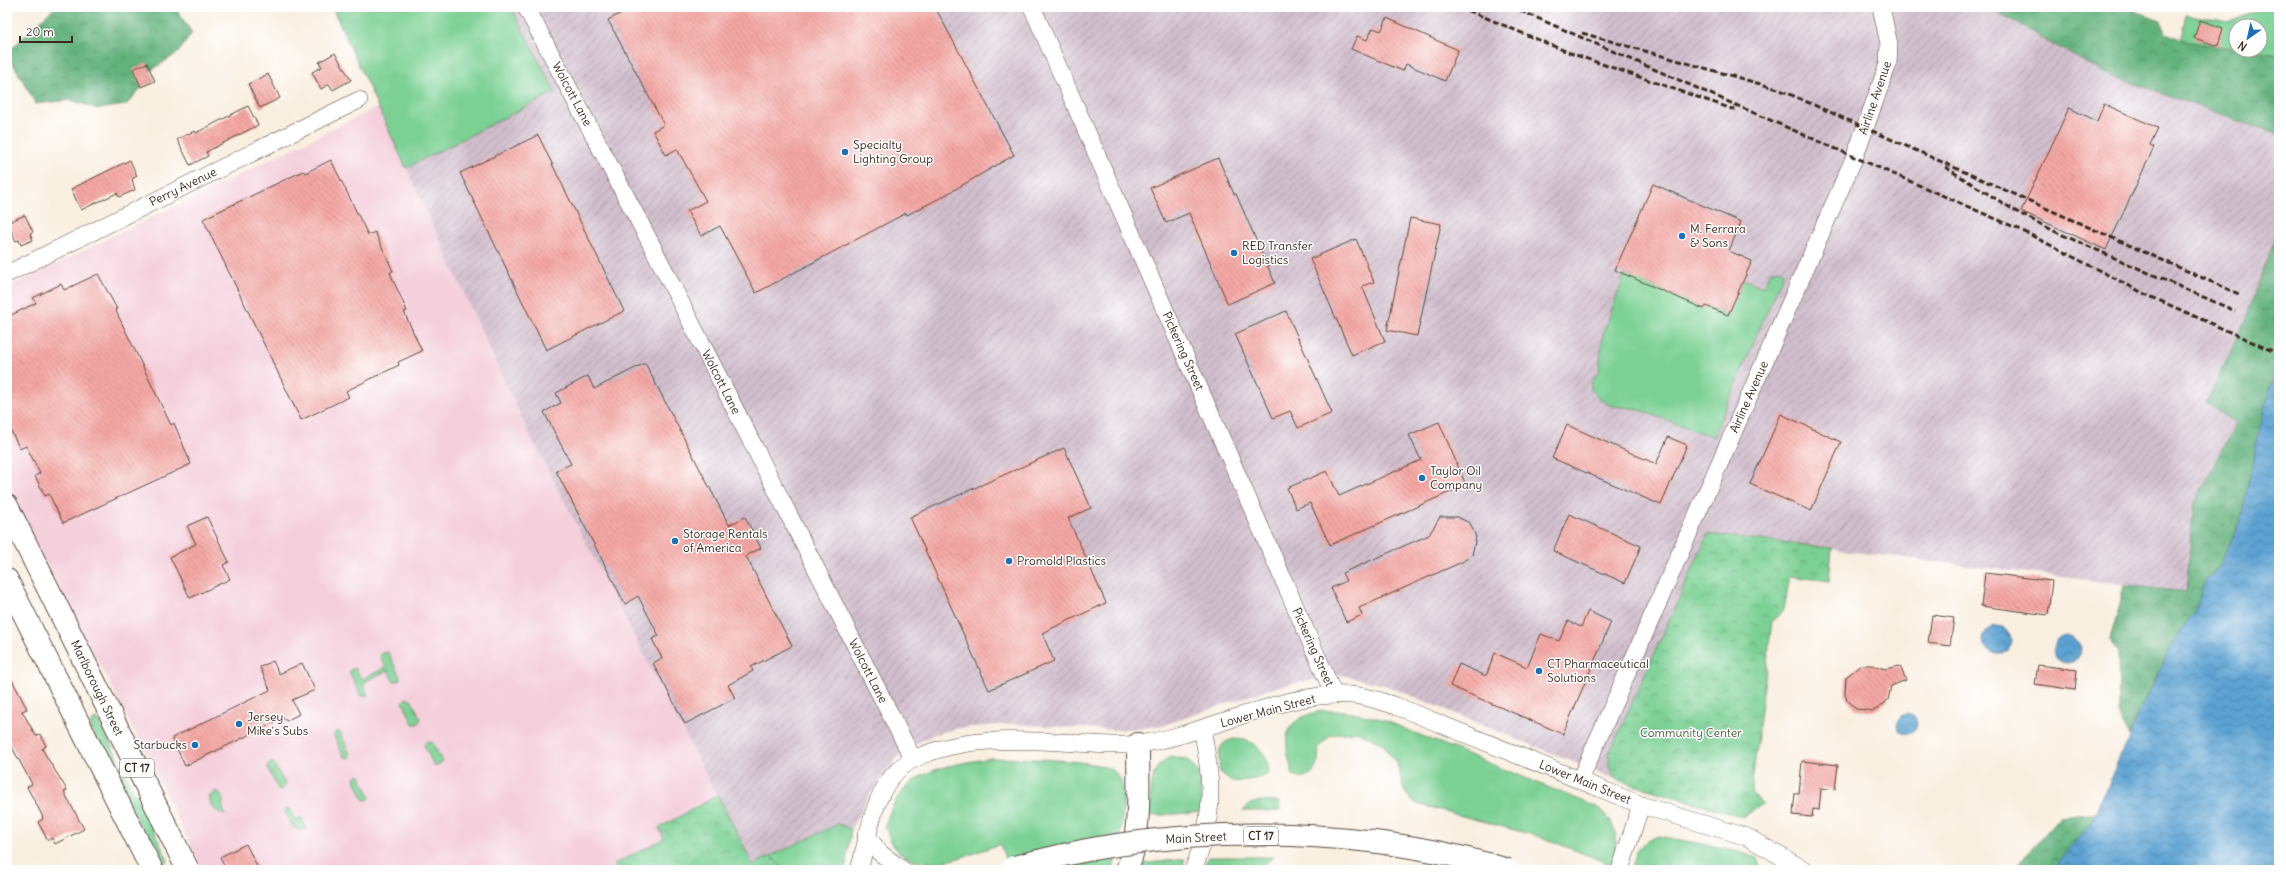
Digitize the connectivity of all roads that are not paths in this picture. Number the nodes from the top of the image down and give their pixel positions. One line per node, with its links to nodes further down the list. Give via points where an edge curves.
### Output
1 (526, 7): 13 (street, Wolcott Lane, via 650,242)
2 (1032, 7): 10 (street, Pickering Street)
3 (1881, 7): 14 (street, Airline Avenue, via 1889,44 1888,64 1855,156)
4 (359, 100): 5 (street, Perry Avenue)
5 (7, 274)
6 (7, 506): 8 (highway, Marlborough Street / CT 17)
7 (7, 580): 9 (highway, CT 17)
8 (87, 666): 9 (highway); 19 (highway, Marlborough Street / CT 17)
9 (57, 680): 18 (highway, CT 17)
10 (1334, 695): 11 (street, Lower Main Street, via 1302,699); 14 (street, Lower Main Street, via 1367,697 1396,706)
11 (1202, 729): 12 (street, Lower Main Street); 23 (street, via 1210,766 1211,800 1204,840)
12 (1138, 744): 13 (street, Lower Main Street, via 984,742 941,749); 22 (highway, via 1136,828)
13 (913, 759): 16 (street, Lower Main Street, via 900,769 888,784 871,817)
14 (1580, 780): 15 (street, Lower Main Street)
15 (1640, 805): 25 (street); 26 (street, Lower Main Street, via 1747,837)
16 (866, 835): 20 (street, Lower Main Street); 21 (street, via 880,853)
17 (1009, 869): 24 (highway, Main Street / CT 17, bridge, via 1072,853 1124,844 1182,838 1247,836 1374,842 1439,853)
18 (152, 870)
19 (188, 870)
20 (859, 870)
21 (903, 870)
22 (1127, 870)
23 (1193, 870)
24 (1508, 870)
25 (1620, 870)
26 (1805, 870)

